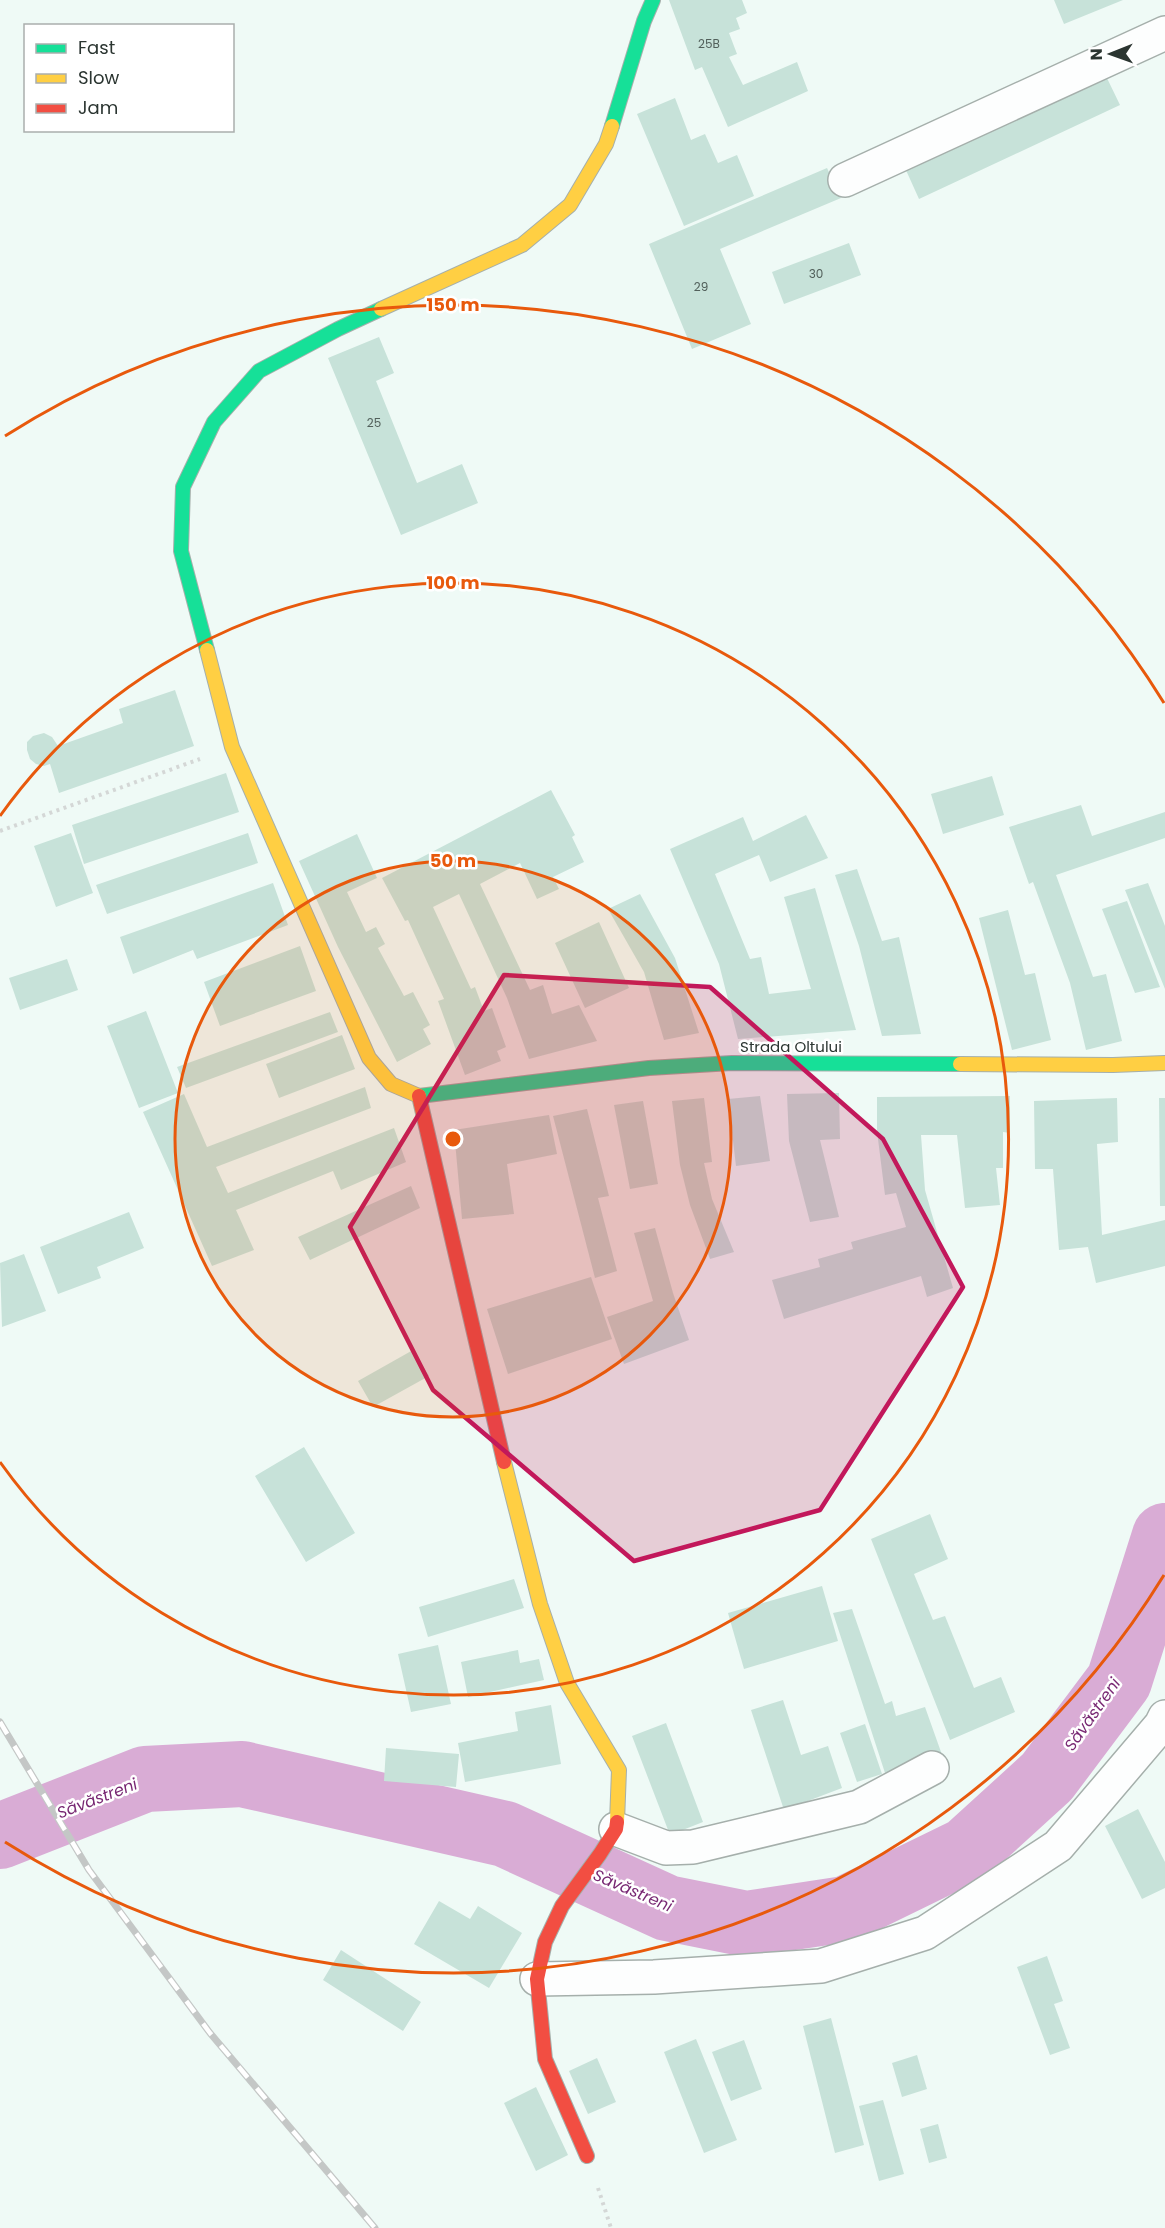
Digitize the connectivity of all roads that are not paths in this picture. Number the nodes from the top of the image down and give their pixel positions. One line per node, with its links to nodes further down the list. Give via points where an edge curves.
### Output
1 (653, 0): 5 (street, via 606,144 570,205 522,246 338,329 259,371 214,422 183,487 181,551 232,747 369,1058 392,1083)
2 (1165, 33): 3 (street)
3 (845, 180)
4 (1165, 1063): 5 (street, Strada Oltului, via 732,1063 650,1068)
5 (419, 1096): 8 (street, via 540,1604 567,1683 618,1770 619,1800)
6 (1165, 1717): 9 (street, via 1058,1846 925,1933 822,1966 654,1977)
7 (932, 1768): 8 (street, via 859,1807 693,1848)
8 (608, 1842): 9 (street, via 562,1905 546,1942)
9 (537, 1979): 10 (street, via 545,2059)
10 (587, 2156)

